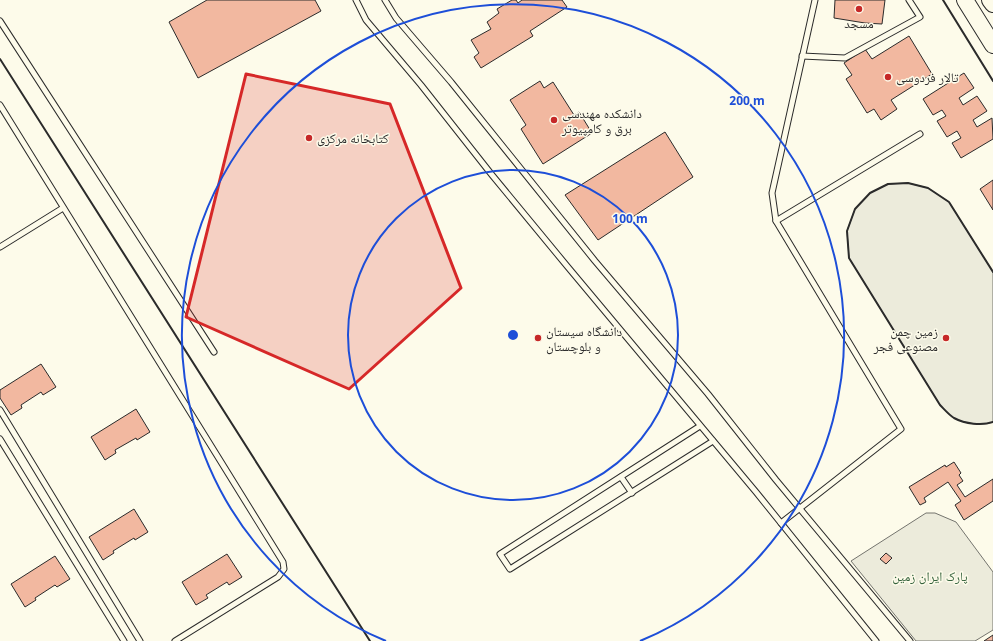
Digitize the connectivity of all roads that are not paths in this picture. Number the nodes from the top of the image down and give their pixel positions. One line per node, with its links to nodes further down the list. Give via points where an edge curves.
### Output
1 (356, 0): 18 (lane, via 366,20)
2 (385, 0): 23 (lane, via 396,18 451,82 595,261 708,394)
3 (815, 0): 10 (lane)
4 (909, 0): 10 (lane, via 920,17 845,58)
5 (965, 0): 9 (main road)
6 (990, 0): 7 (main road)
7 (993, 4)
8 (0, 21): 16 (lane)
9 (993, 45)
10 (802, 56): 14 (lane, via 772,193)
11 (0, 105): 13 (lane)
12 (920, 134): 14 (lane)
13 (63, 208): 15 (lane); 27 (lane, via 283,562 284,569 278,578)
14 (776, 221): 23 (lane, via 901,429)
15 (0, 247)
16 (214, 352)
17 (0, 410): 26 (lane)
18 (700, 426): 20 (lane); 21 (lane)
19 (0, 439): 25 (lane)
20 (713, 441): 22 (lane); 24 (lane)
21 (621, 477): 22 (lane); 22 (lane, via 500,554 510,570)
22 (632, 493)
23 (799, 508): 24 (lane); 29 (lane)
24 (781, 524): 28 (lane)
25 (124, 641)
26 (140, 641)
27 (175, 641)
28 (876, 641)
29 (910, 641)

